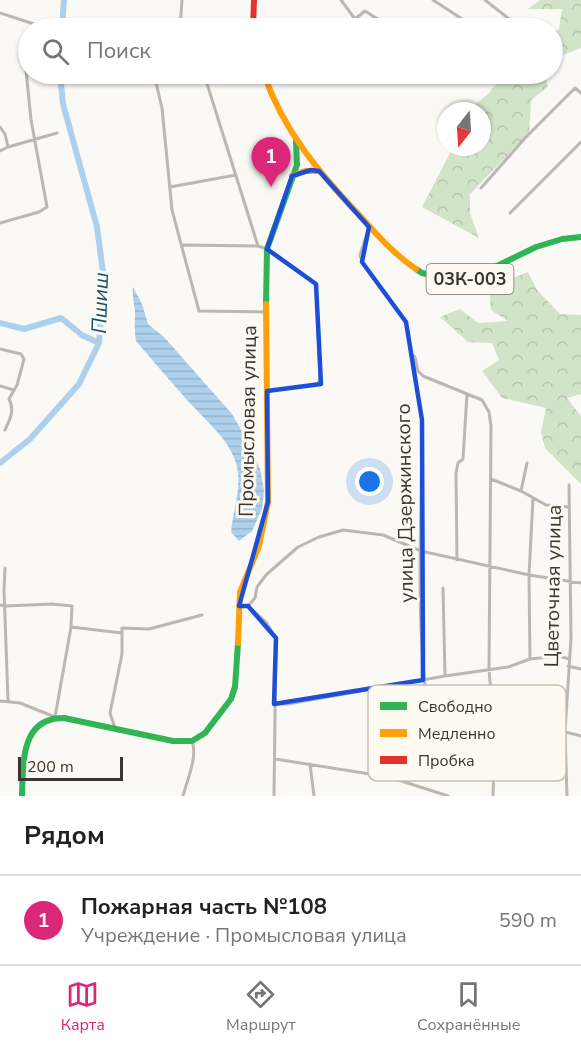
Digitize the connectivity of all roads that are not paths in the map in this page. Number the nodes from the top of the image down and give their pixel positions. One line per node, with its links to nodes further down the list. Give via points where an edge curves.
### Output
1 (182, 0): 7 (street)
2 (254, 0): 8 (main road)
3 (341, 0): 9 (street)
4 (433, 0): 12 (street)
5 (485, 0): 13 (street)
6 (0, 13): 14 (street)
7 (181, 18)
8 (253, 18)
9 (354, 18)
10 (357, 18): 11 (street, via 365,11)
11 (376, 18)
12 (461, 18)
13 (508, 18)
14 (18, 19)
15 (27, 84): 22 (street)
16 (156, 84): 32 (street)
17 (207, 84): 30 (street)
18 (267, 84): 23 (main road, 03К-003)
19 (581, 93): 33 (street, via 575,88)
20 (0, 127): 25 (street)
21 (57, 133): 22 (street)
22 (35, 140): 25 (street); 35 (street, via 47,207)
23 (296, 141): 29 (main road, 03К-003); 31 (main road, Промысловая улица, via 298,157)
24 (581, 142): 26 (street)
25 (8, 147): 27 (street)
26 (577, 147): 28 (street); 34 (street)
27 (0, 151)
28 (581, 151)
29 (319, 171): 31 (main road); 36 (main road, 03К-003)
30 (236, 175): 32 (street); 39 (street)
31 (292, 176): 40 (main road, Промысловая улица)
32 (170, 187): 38 (street, via 172,210)
33 (481, 188)
34 (510, 213)
35 (0, 223)
36 (369, 227): 37 (main road, 03К-003, via 398,257 422,273 456,281 487,272 536,247); 43 (street, улица Дзержинского, via 360,255 362,262 406,322)
37 (581, 237)
38 (183, 245): 39 (street); 41 (street, via 199,311)
39 (258, 246): 40 (street)
40 (267, 249): 41 (main road, Промысловая улица); 46 (street, via 316,284 320,378 318,384)
41 (266, 312): 46 (main road, Промысловая улица)
42 (0, 349): 45 (street, via 21,354 24,359)
43 (411, 354): 47 (street, via 423,376); 55 (street, улица Дзержинского, via 422,420)
44 (0, 386): 45 (street)
45 (14, 390): 48 (street)
46 (267, 391): 65 (main road, Промысловая улица, via 266,522 240,592)
47 (467, 394): 50 (street, via 482,400 489,412); 56 (street, via 463,459 456,473)
48 (5, 430)
49 (527, 463): 52 (street)
50 (490, 479): 52 (street); 57 (street)
51 (569, 485): 54 (street, Цветочная улица)
52 (521, 491): 53 (street)
53 (533, 498): 54 (street, via 546,506); 59 (street)
54 (569, 507): 60 (street, Цветочная улица)
55 (421, 552): 56 (street); 66 (street, via 383,535 343,530 319,537 298,547 266,575); 76 (street, улица Дзержинского)
56 (457, 560): 57 (street)
57 (490, 567): 59 (street); 74 (street)
58 (5, 568): 64 (street)
59 (529, 575): 60 (street); 70 (street)
60 (570, 583): 61 (street); 71 (street, Цветочная улица)
61 (581, 583)
62 (443, 588): 75 (street)
63 (0, 604): 64 (street)
64 (5, 606): 68 (street, via 72,606); 82 (street)
65 (239, 606): 66 (street); 89 (main road, Промысловая улица, via 238,655 231,699 205,733)
66 (248, 606): 83 (street, via 266,622 276,638)
67 (202, 615): 69 (street, via 149,629 122,628)
68 (71, 627): 69 (street); 85 (street)
69 (122, 633): 86 (street, via 122,654 110,713)
70 (530, 659): 71 (street); 74 (street)
71 (569, 659): 72 (street, Цветочная улица)
72 (568, 666): 73 (street); 84 (street, Цветочная улица)
73 (581, 669)
74 (489, 670): 75 (street); 79 (street)
75 (445, 676): 76 (street)
76 (423, 680): 77 (street); 78 (street, улица Дзержинского)
77 (395, 685)
78 (424, 685)
79 (490, 685)
80 (368, 690): 83 (street)
81 (0, 701): 82 (street)
82 (8, 702): 85 (street)
83 (274, 704): 90 (street)
84 (566, 710)
85 (55, 717): 86 (main road); 97 (main road, via 35,728 28,738)
86 (115, 729): 89 (main road)
87 (566, 732): 88 (street)
88 (581, 736)
89 (192, 741): 98 (street, via 193,761)
90 (275, 759): 91 (street); 99 (street)
91 (310, 764): 93 (street); 100 (street)
92 (566, 764): 104 (street, Цветочная улица)
93 (368, 774)
94 (402, 781): 96 (street)
95 (493, 781): 103 (street)
96 (433, 791): 101 (street); 102 (street)
97 (22, 796)
98 (183, 796)
99 (274, 796)
100 (314, 796)
101 (434, 796)
102 (448, 796)
103 (493, 796)
104 (567, 796)

